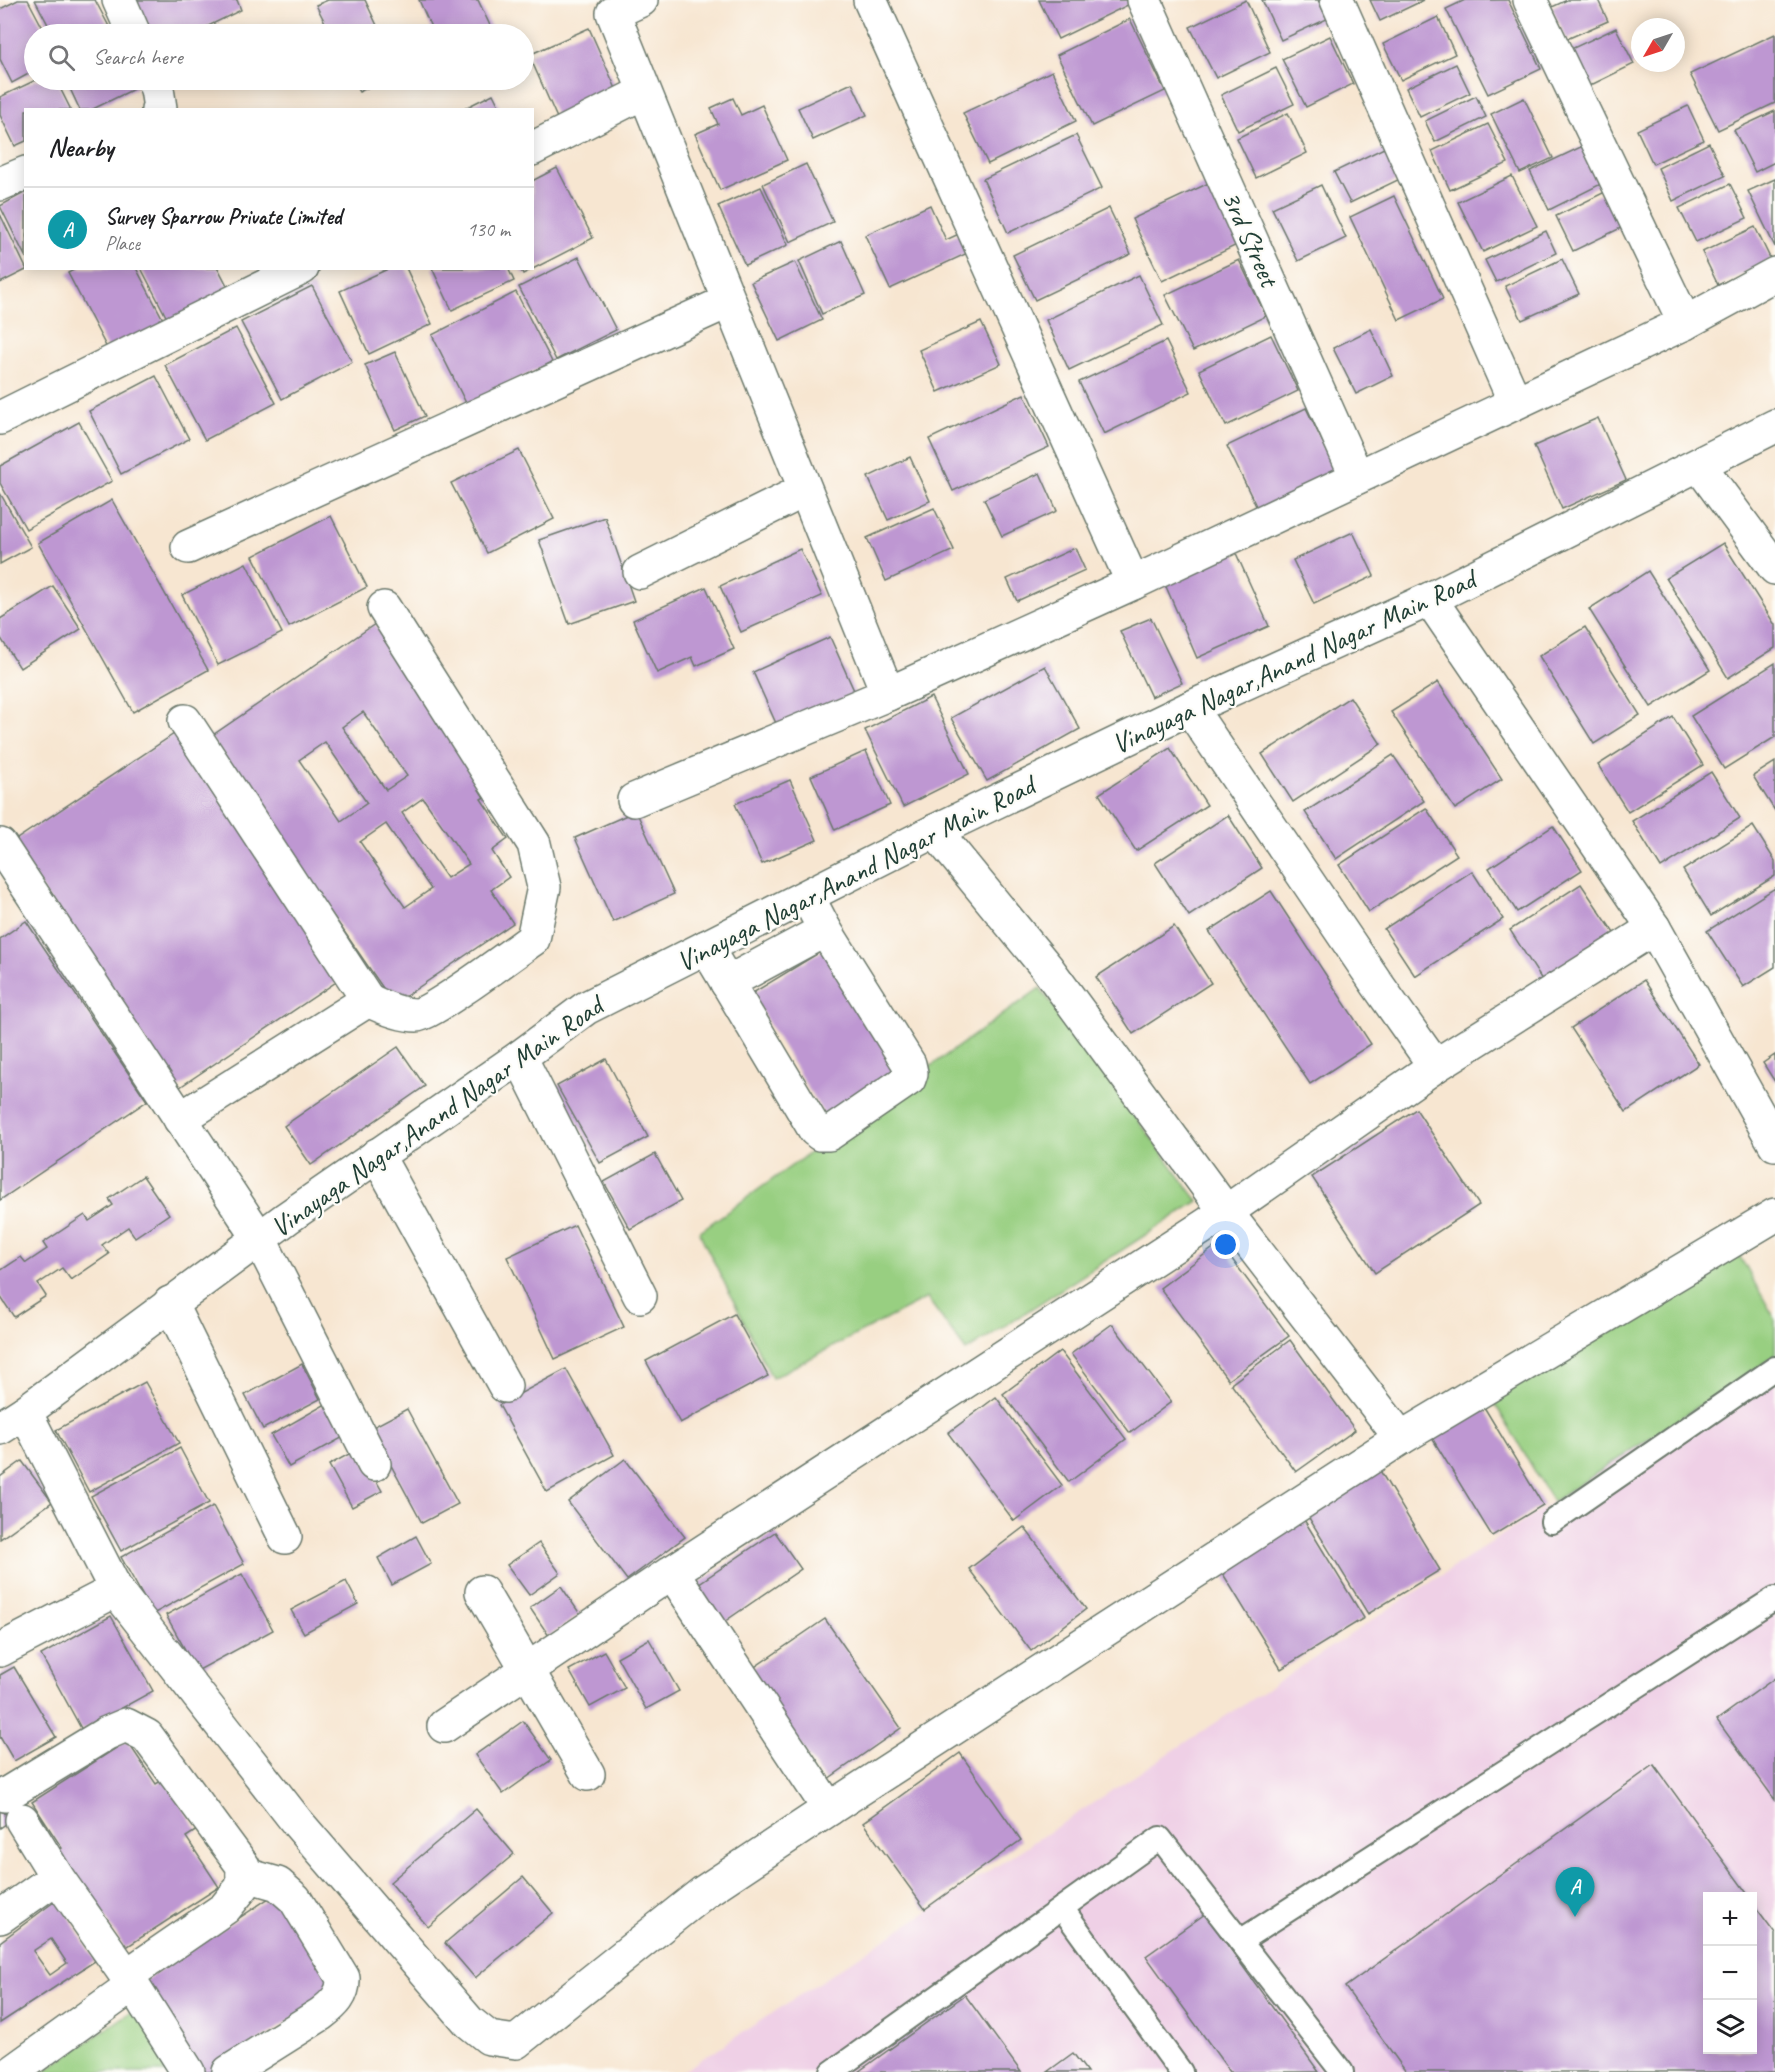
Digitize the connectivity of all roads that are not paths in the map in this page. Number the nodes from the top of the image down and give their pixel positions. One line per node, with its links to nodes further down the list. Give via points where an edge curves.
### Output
1 (119, 0): 7 (street)
2 (870, 0): 27 (street)
3 (1337, 0): 18 (street)
4 (1530, 0): 17 (street)
5 (1147, 1): 22 (street, 3rd Street)
6 (620, 4): 9 (street)
7 (130, 24)
8 (158, 90): 10 (street)
9 (644, 92): 11 (street); 16 (street)
10 (160, 108)
11 (534, 148)
12 (24, 174): 13 (street)
13 (0, 184)
14 (298, 270): 19 (street)
15 (1775, 274): 17 (street)
16 (729, 301): 23 (street); 24 (street)
17 (1684, 323): 18 (street)
18 (1515, 402): 22 (street)
19 (0, 418)
20 (1775, 426): 21 (street, Vinayaga Nagar,Anand Nagar Main Road)
21 (1699, 465): 25 (street); 28 (street, Vinayaga Nagar,Anand Nagar Main Road)
22 (1358, 477): 27 (street)
23 (806, 489): 26 (street); 30 (street)
24 (188, 547)
25 (1775, 568)
26 (640, 572)
27 (1133, 583): 30 (street)
28 (1430, 599): 31 (street, Vinayaga Nagar,Anand Nagar Main Road); 38 (street)
29 (384, 608): 42 (street, via 534,844 544,887 533,939 437,1005 418,1015)
30 (888, 694): 33 (street)
31 (1190, 708): 34 (street, Vinayaga Nagar,Anand Nagar Main Road); 44 (street)
32 (185, 721): 42 (street)
33 (634, 801)
34 (935, 831): 37 (street, Vinayaga Nagar,Anand Nagar Main Road); 48 (street, via 1047,968)
35 (0, 844): 36 (street)
36 (11, 887): 45 (street)
37 (807, 897): 39 (street); 40 (street, Vinayaga Nagar,Anand Nagar Main Road)
38 (1654, 928): 44 (street); 46 (street)
39 (825, 930): 41 (street); 41 (street, via 911,1073 909,1079 829,1134 814,1130)
40 (706, 947): 41 (street); 43 (street, Vinayaga Nagar,Anand Nagar Main Road, via 585,1008)
41 (728, 983)
42 (368, 1000): 45 (street)
43 (519, 1057): 47 (street, Vinayaga Nagar,Anand Nagar Main Road); 51 (street)
44 (1435, 1066): 48 (street)
45 (180, 1119): 50 (street)
46 (1775, 1144)
47 (376, 1155): 50 (street, Vinayaga Nagar,Anand Nagar Main Road); 54 (street)
48 (1226, 1212): 56 (street); 60 (street)
49 (1775, 1215): 56 (street)
50 (259, 1238): 52 (street, Vinayaga Nagar,Anand Nagar Main Road); 57 (street)
51 (640, 1296)
52 (170, 1303): 55 (street, Vinayaga Nagar,Anand Nagar Main Road); 59 (street)
53 (1775, 1368): 58 (lane)
54 (505, 1386)
55 (12, 1420): 61 (street)
56 (1401, 1438): 69 (street)
57 (374, 1464)
58 (1552, 1522)
59 (285, 1537)
60 (672, 1572): 65 (street); 69 (street)
61 (116, 1590): 64 (street); 69 (street, via 297,1822 470,2022 489,2038 516,2042 704,1892)
62 (482, 1592): 65 (street)
63 (1775, 1598): 74 (lane)
64 (0, 1650)
65 (527, 1668): 66 (street); 67 (street)
66 (444, 1726)
67 (588, 1774)
68 (7, 1809): 70 (street, via 107,1733 126,1725 147,1736 243,1866); 71 (street)
69 (829, 1809)
70 (243, 1874): 75 (street, via 243,1886 225,1908); 78 (street, via 278,1884 295,1899 343,1978 344,1988 334,2004 321,2014)
71 (57, 1877): 73 (street); 75 (street)
72 (1062, 1908): 74 (lane, via 1160,1838); 79 (lane); 80 (lane)
73 (0, 1917)
74 (1240, 1941): 81 (lane)
75 (129, 1981): 76 (street); 77 (street)
76 (12, 2072)
77 (188, 2072)
78 (229, 2072)
79 (832, 2072)
80 (1181, 2072)
81 (1342, 2072)

